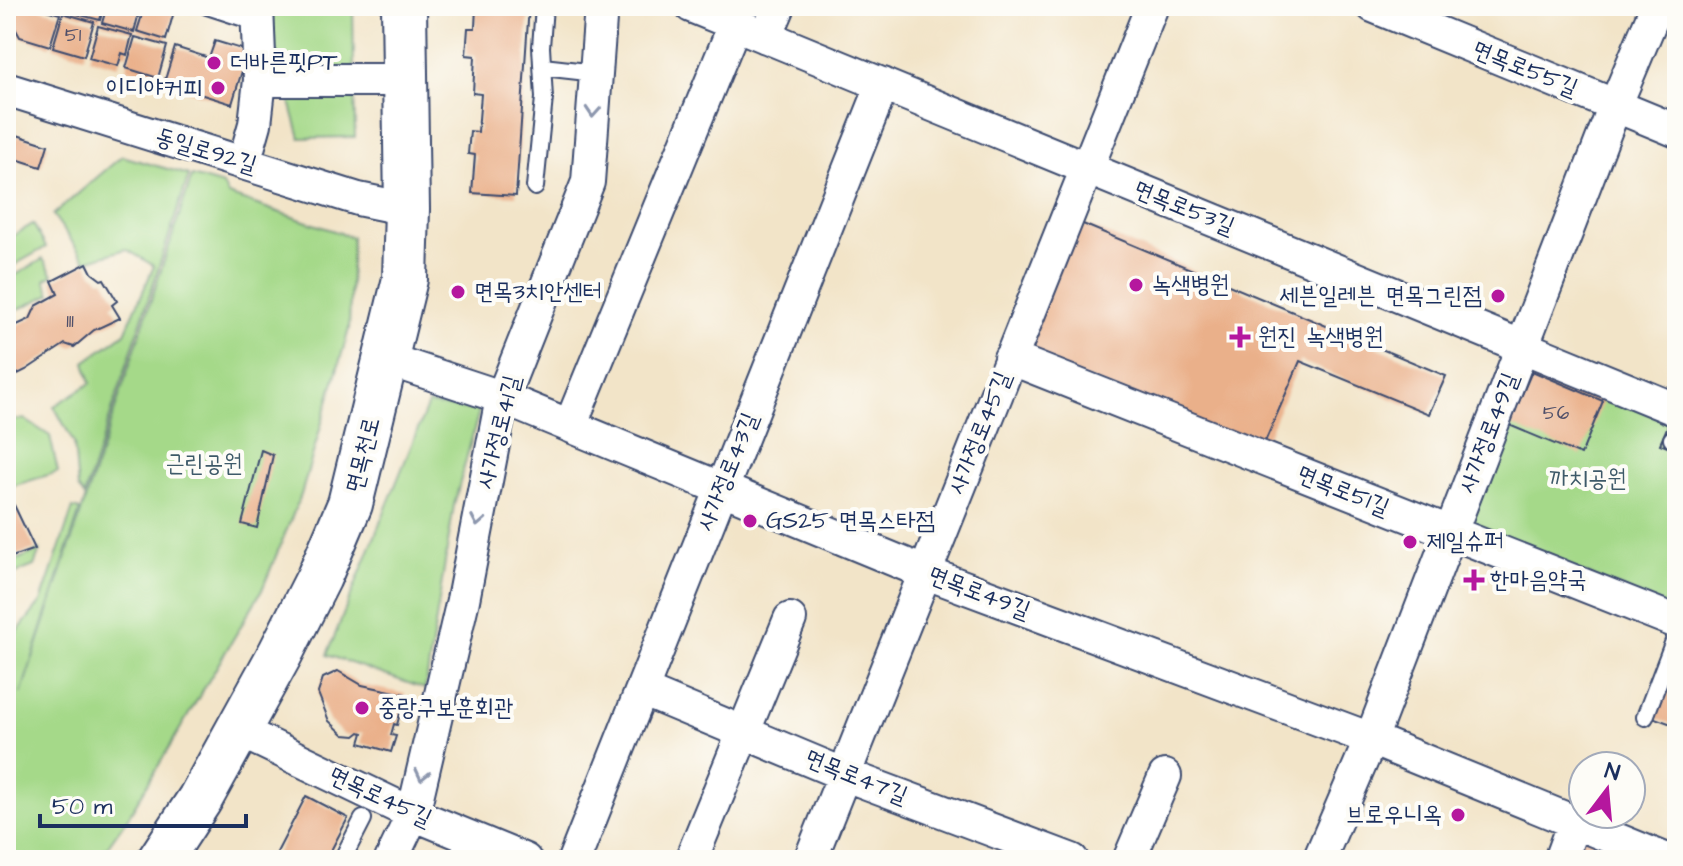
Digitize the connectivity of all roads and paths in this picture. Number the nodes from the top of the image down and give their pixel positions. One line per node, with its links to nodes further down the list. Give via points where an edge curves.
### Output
1 (207, 6): 10 (lane)
2 (404, 6): 16 (main road, 면목천로)
3 (544, 6): 13 (lane)
4 (601, 6): 14 (street, 사가정로41길)
5 (691, 6): 11 (street, 면목로53길)
6 (779, 6): 12 (street)
7 (1152, 6): 22 (street, 사가정로45길)
8 (1373, 6): 19 (street, 면목로55길)
9 (1657, 6): 19 (street, 사가정로49길)
10 (257, 14): 15 (street)
11 (735, 24): 12 (street, 면목로53길); 29 (street)
12 (766, 37): 17 (street, 면목로53길)
13 (543, 67): 14 (lane); 23 (lane)
14 (596, 73): 28 (street, 사가정로41길, one-way to 28, via 588,182)
15 (260, 80): 16 (street); 21 (street)
16 (406, 80): 24 (main road, 면목천로)
17 (883, 84): 22 (street, 면목로53길); 31 (street, 사가정로43길)
18 (6, 89): 21 (street, 동일로92길)
19 (1615, 106): 20 (street, 면목로55길); 25 (street, 사가정로49길)
20 (1677, 131)
21 (244, 163): 24 (street, 동일로92길)
22 (1087, 168): 25 (street, 면목로53길); 26 (street, 사가정로45길)
23 (535, 187)
24 (407, 209): 27 (main road, 면목천로, via 405,279)
25 (1524, 346): 30 (street, 면목로53길); 32 (street, 사가정로49길)
26 (1010, 358): 32 (street, 면목로51길); 33 (street, 사가정로45길)
27 (386, 359): 28 (street, 면목로49길); 39 (main road, 면목천로, via 350,504 319,577)
28 (502, 398): 29 (street, 면목로49길); 44 (street, 사가정로41길, one-way to 44, via 463,600)
29 (570, 426): 31 (street, 면목로49길)
30 (1675, 430)
31 (722, 487): 33 (street, 면목로49길); 37 (street, 사가정로43길)
32 (1450, 533): 35 (street, 면목로51길); 41 (street, 사가정로49길)
33 (924, 572): 41 (street, 면목로49길); 42 (street, 사가정로45길)
34 (790, 619): 40 (street)
35 (1677, 622)
36 (1677, 633): 38 (lane)
37 (642, 690): 40 (street, 면목로47길); 54 (street, 사가정로43길)
38 (1645, 717)
39 (238, 730): 44 (street, 면목로45길); 50 (main road, 면목천로)
40 (744, 731): 42 (street, 면목로47길); 55 (street)
41 (1371, 739): 46 (street, 면목로49길); 59 (street, 사가정로49길)
42 (843, 774): 49 (street, 면목로47길); 56 (street, 사가정로45길)
43 (1165, 776): 58 (street)
44 (413, 814): 52 (street, 사가정로41길); 53 (street, 면목로45길)
45 (363, 819): 51 (lane)
46 (1567, 819)
47 (1571, 830): 60 (street)
48 (1594, 830): 61 (street, 면목로49길)
49 (1019, 851): 57 (street, 면목로47길)
50 (160, 860)
51 (342, 860)
52 (391, 860)
53 (525, 860)
54 (574, 860)
55 (691, 860)
56 (810, 860)
57 (1072, 860)
58 (1129, 860)
59 (1319, 860)
60 (1560, 860)
61 (1667, 860)

